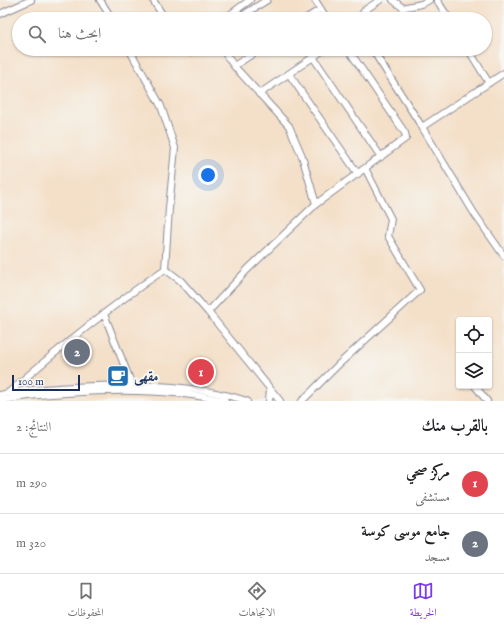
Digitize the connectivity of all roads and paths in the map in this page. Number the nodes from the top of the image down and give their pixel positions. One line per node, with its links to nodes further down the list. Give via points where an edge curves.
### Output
1 (31, 0): 20 (street)
2 (100, 0): 12 (street)
3 (153, 0): 13 (street)
4 (250, 0): 14 (street)
5 (267, 0): 15 (street)
6 (315, 0): 11 (street)
7 (380, 0): 18 (street)
8 (393, 0): 9 (street, via 403,8 419,6)
9 (429, 0)
10 (437, 0): 19 (street)
11 (321, 9): 16 (street); 17 (street)
12 (108, 12)
13 (161, 12)
14 (234, 12)
15 (248, 12)
16 (316, 12)
17 (323, 12)
18 (364, 12)
19 (445, 12)
20 (0, 14)
21 (133, 56): 39 (street, via 161,106 175,148)
22 (227, 56): 28 (street)
23 (249, 56): 28 (street)
24 (353, 56): 34 (street, via 406,136)
25 (376, 56): 33 (street)
26 (472, 56): 31 (street)
27 (313, 57): 30 (street); 34 (street)
28 (234, 66): 32 (street)
29 (504, 73): 31 (street)
30 (289, 74): 32 (street); 36 (street)
31 (489, 83): 33 (street)
32 (259, 94): 37 (street, via 281,116 296,140)
33 (422, 127): 38 (street)
34 (381, 157): 35 (street)
35 (365, 168): 36 (street); 56 (street, via 391,219 388,236 420,290 334,368)
36 (358, 174): 37 (street)
37 (316, 204): 40 (street, via 247,270)
38 (504, 256)
39 (165, 269): 40 (street, via 181,281); 41 (street)
40 (208, 312): 44 (street)
41 (104, 314): 42 (street); 49 (street)
42 (132, 386): 43 (street); 46 (street)
43 (148, 389): 47 (street); 50 (street)
44 (270, 389): 54 (street); 55 (street)
45 (477, 389): 57 (street)
46 (20, 394): 47 (street); 49 (street)
47 (47, 394): 52 (street)
48 (0, 395): 49 (street)
49 (8, 398): 51 (street)
50 (222, 398): 53 (street)
51 (0, 400)
52 (50, 401)
53 (248, 401)
54 (269, 401)
55 (280, 401)
56 (302, 401)
57 (486, 401)

